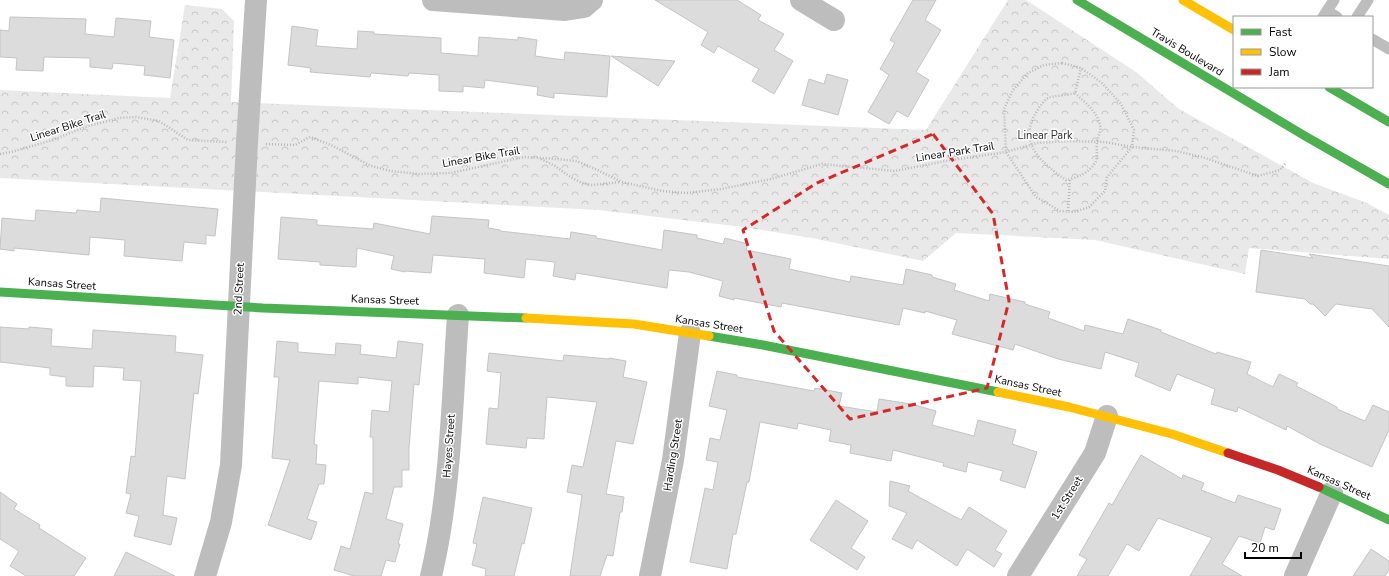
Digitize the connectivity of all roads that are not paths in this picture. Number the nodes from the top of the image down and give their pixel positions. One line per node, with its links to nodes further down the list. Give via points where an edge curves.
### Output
1 (256, 0): 19 (street, 2nd Street)
2 (433, 0): 3 (street, via 565,10 584,7)
3 (592, 0)
4 (801, 0): 11 (street)
5 (1183, 0): 12 (street)
6 (1334, 0): 9 (lane)
7 (1368, 0): 10 (lane)
8 (1082, 1): 17 (street, Travis Boulevard)
9 (1325, 14)
10 (1358, 16)
11 (834, 20)
12 (1233, 29)
13 (1373, 40): 14 (lane)
14 (1389, 49)
15 (1332, 88): 16 (street)
16 (1389, 122)
17 (1389, 184)
18 (0, 292): 19 (street, Kansas Street)
19 (238, 307): 20 (street, Kansas Street); 25 (street, 2nd Street, via 231,465 221,522)
20 (458, 315): 21 (street, Kansas Street, via 634,324); 26 (street, Hayes Street, via 446,494)
21 (690, 333): 22 (street, Kansas Street, via 905,372); 27 (street, Harding Street, via 673,460)
22 (1107, 416): 23 (street, Kansas Street, via 1172,434 1271,467); 28 (street, 1st Street, via 1095,453)
23 (1332, 492): 24 (street, Kansas Street); 29 (street)
24 (1389, 520)
25 (205, 576)
26 (431, 576)
27 (650, 576)
28 (1018, 576)
29 (1295, 576)

